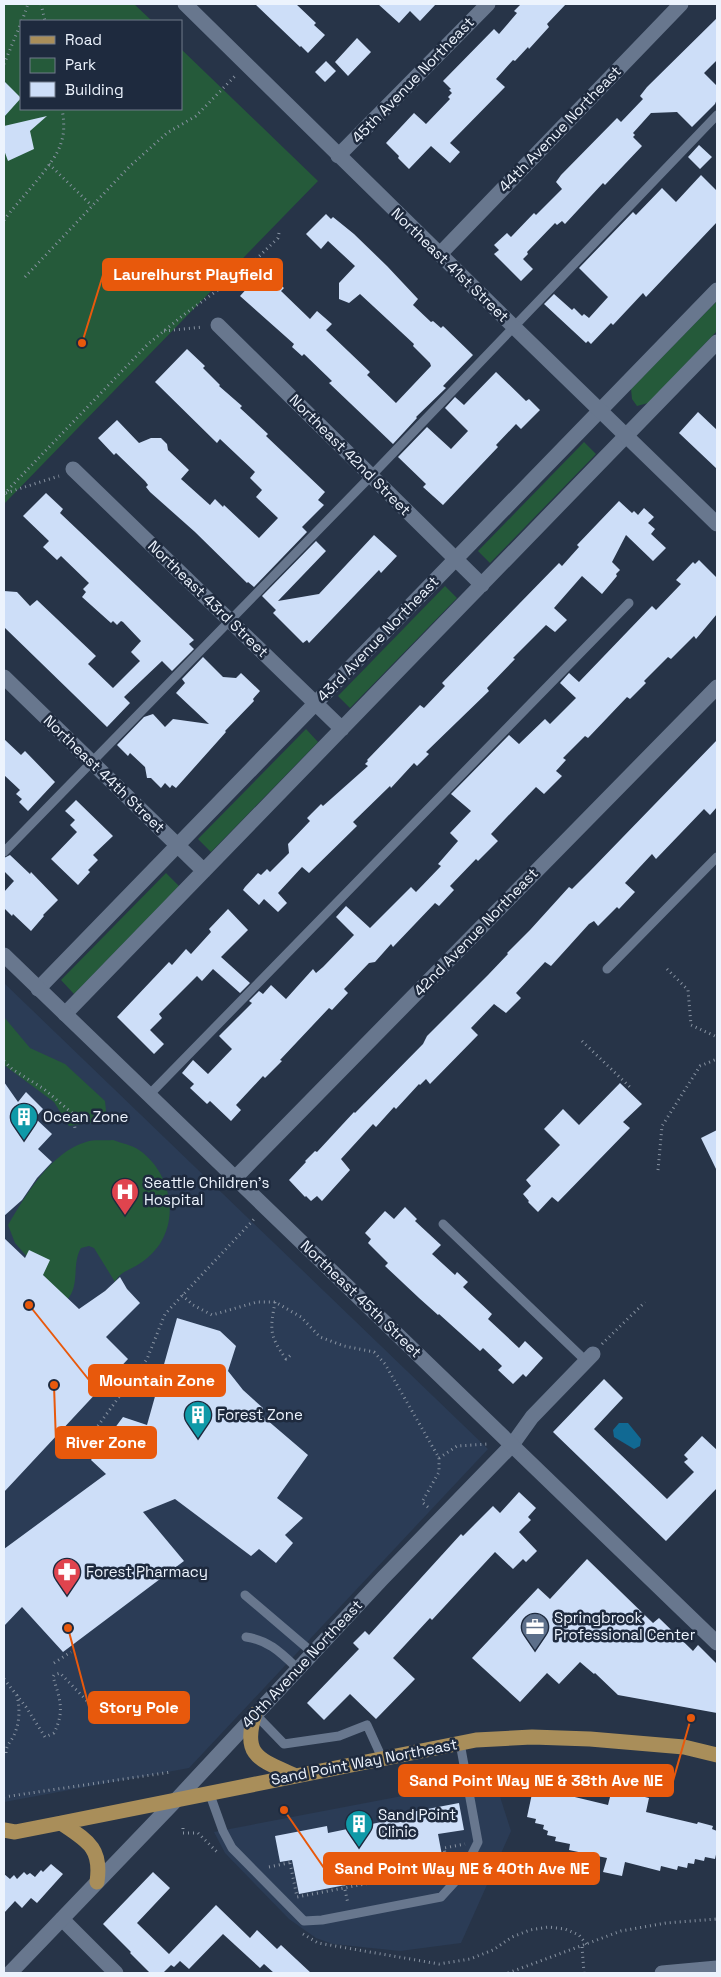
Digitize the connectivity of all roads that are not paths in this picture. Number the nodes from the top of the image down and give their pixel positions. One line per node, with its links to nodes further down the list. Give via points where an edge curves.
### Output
1 (185, 4): 5 (street, Northeast 41st Street)
2 (681, 4): 6 (street, 44th Avenue Northeast)
3 (482, 6): 5 (street, 45th Avenue Northeast)
4 (717, 116): 9 (lane)
5 (338, 156): 6 (street, Northeast 41st Street)
6 (440, 254): 9 (street, Northeast 41st Street)
7 (717, 290): 11 (street, 43rd Avenue Northeast)
8 (218, 326): 14 (street, Northeast 42nd Street)
9 (514, 327): 11 (street, Northeast 41st Street); 14 (lane)
10 (717, 342): 12 (street)
11 (600, 411): 12 (street, Northeast 41st Street); 16 (street, 43rd Avenue Northeast)
12 (626, 436): 15 (street, Northeast 41st Street); 17 (street)
13 (74, 469): 19 (street, Northeast 43rd Street)
14 (370, 476): 16 (street, Northeast 42nd Street); 19 (lane)
15 (716, 519)
16 (455, 559): 17 (street, Northeast 42nd Street); 22 (street, 43rd Avenue Northeast)
17 (482, 585): 23 (street)
18 (629, 603): 33 (lane)
19 (230, 620): 22 (street, Northeast 43rd Street); 24 (lane)
20 (4, 677): 24 (street, Northeast 44th Street)
21 (717, 687): 34 (street, 42nd Avenue Northeast)
22 (316, 702): 23 (street, Northeast 43rd Street); 25 (street, 43rd Avenue Northeast)
23 (342, 728): 28 (street)
24 (92, 763): 25 (street, Northeast 44th Street); 26 (lane)
25 (178, 845): 28 (street, Northeast 44th Street); 31 (street, 43rd Avenue Northeast)
26 (4, 852)
27 (717, 857): 30 (lane)
28 (204, 871): 32 (street)
29 (4, 956): 31 (street, Northeast 45th Street)
30 (607, 969)
31 (38, 989): 32 (street, Northeast 45th Street)
32 (65, 1014): 33 (street, Northeast 45th Street)
33 (149, 1095): 34 (street, Northeast 45th Street)
34 (235, 1178): 37 (street, Northeast 45th Street)
35 (443, 1224): 36 (lane)
36 (589, 1357): 37 (street, 40th Avenue Northeast, via 532,1418)
37 (512, 1445): 40 (street, Northeast 45th Street); 41 (street, 40th Avenue Northeast)
38 (246, 1595): 41 (lane)
39 (246, 1636): 42 (lane, via 265,1641)
40 (717, 1643)
41 (313, 1653): 42 (street, 40th Avenue Northeast)
42 (298, 1669): 43 (street, 40th Avenue Northeast)
43 (255, 1714): 46 (lane, via 284,1744 339,1736 367,1725); 47 (main road, via 250,1731 251,1747 257,1756); 49 (street, 40th Avenue Northeast)
44 (460, 1743): 45 (main road, Sand Point Way Northeast, via 532,1737 590,1739 684,1747); 46 (main road, Sand Point Way Northeast); 48 (lane, via 478,1842 462,1874 441,1897 350,1915 304,1921 232,1848)
45 (717, 1755)
46 (382, 1758): 47 (main road, Sand Point Way Northeast)
47 (296, 1776): 48 (main road, Sand Point Way Northeast)
48 (209, 1792): 49 (main road, Sand Point Way Northeast)
49 (176, 1799): 50 (main road, Sand Point Way Northeast); 52 (street, 40th Avenue Northeast)
50 (62, 1823): 51 (main road, Sand Point Way Northeast); 52 (main road, via 83,1838 95,1853 99,1866)
51 (7, 1834)
52 (97, 1882): 53 (street, 40th Avenue Northeast)
53 (62, 1919): 55 (street, 40th Avenue Northeast); 56 (street)
54 (717, 1968): 57 (street)
55 (10, 1973)
56 (116, 1973)
57 (662, 1973)

